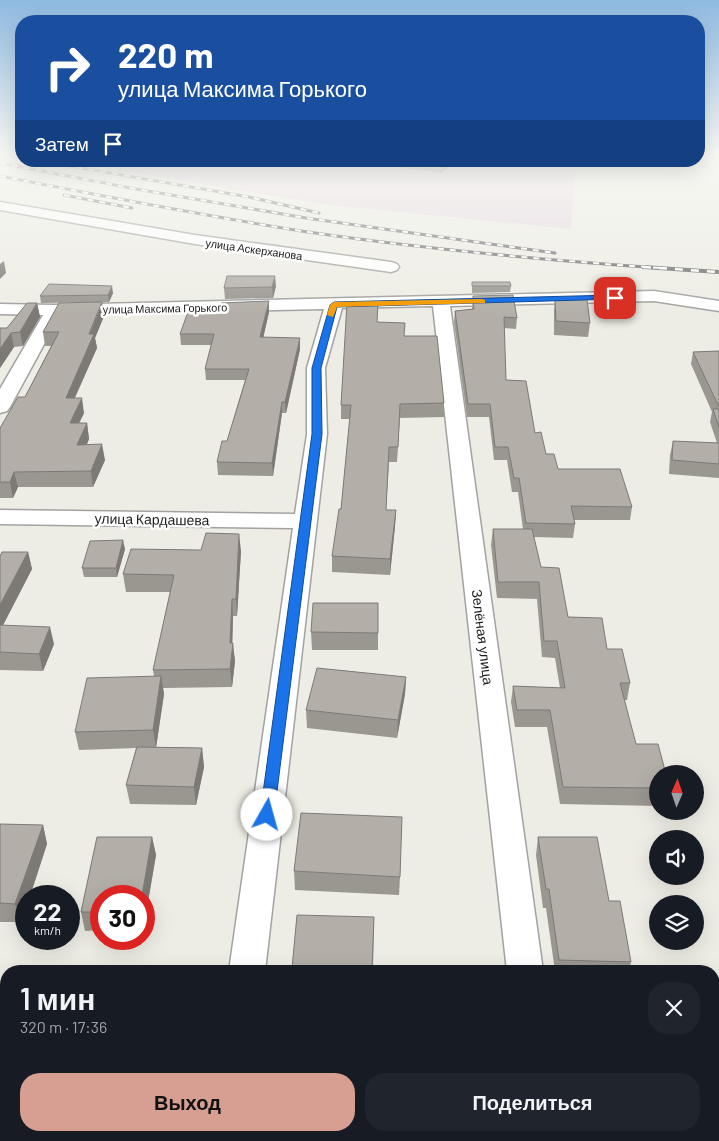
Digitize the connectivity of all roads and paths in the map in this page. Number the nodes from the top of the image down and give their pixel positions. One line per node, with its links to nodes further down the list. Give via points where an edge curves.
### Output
1 (1, 206): 2 (street, улица Аскерханова, via 172,237)
2 (390, 267)
3 (441, 302): 4 (street, улица Максима Горького); 5 (street, улица Максима Горького, via 654,296); 12 (street, Зелёная улица)
4 (334, 305): 7 (street, улица Максима Горького); 10 (street, via 316,368 317,434)
5 (719, 306)
6 (0, 309): 7 (street, улица Максима Горького)
7 (54, 310): 8 (street)
8 (0, 407)
9 (0, 517): 10 (street, улица Кардашева)
10 (304, 522): 11 (street)
11 (248, 965)
12 (524, 965)

